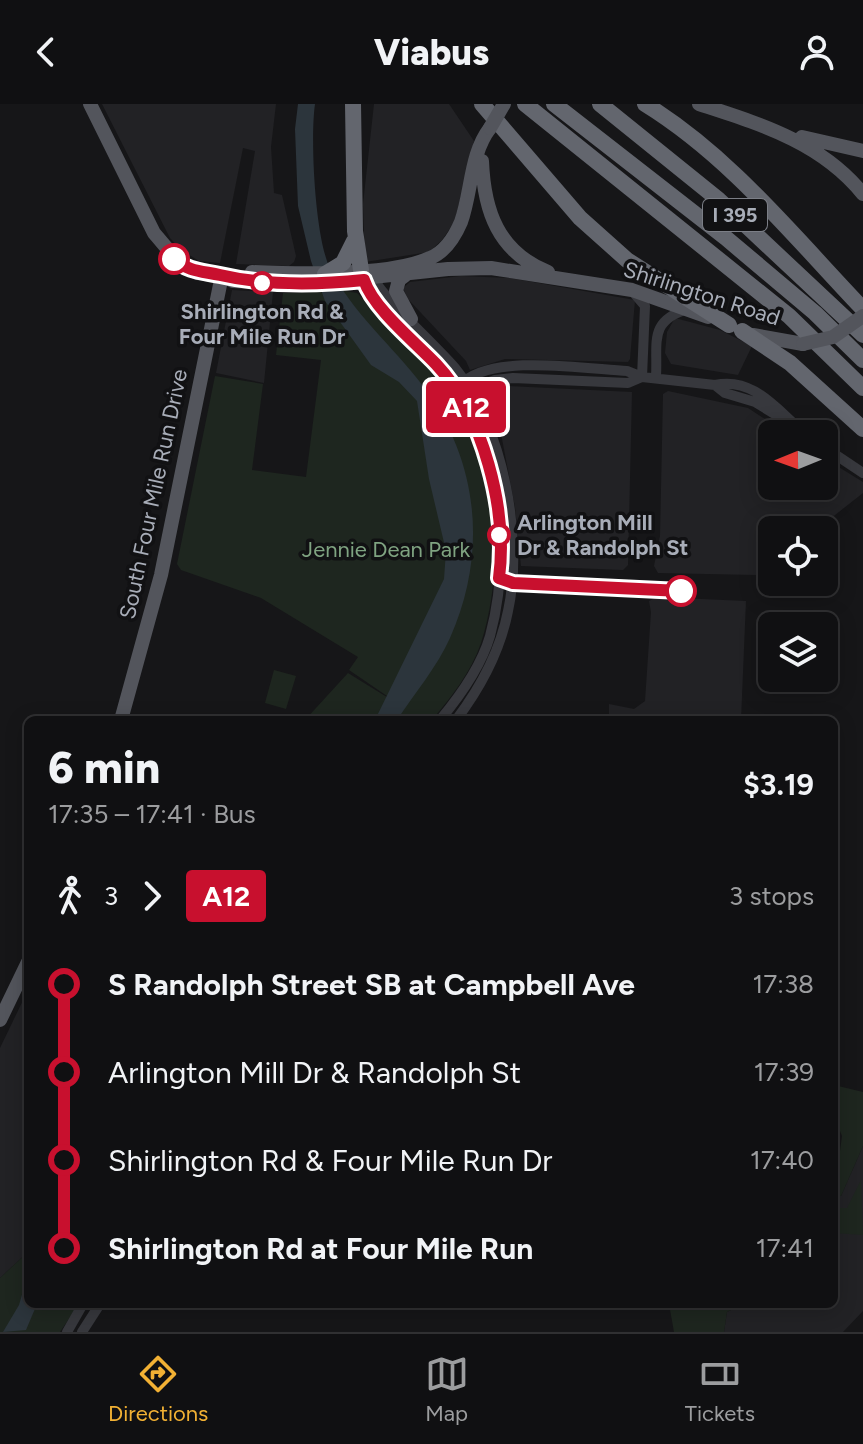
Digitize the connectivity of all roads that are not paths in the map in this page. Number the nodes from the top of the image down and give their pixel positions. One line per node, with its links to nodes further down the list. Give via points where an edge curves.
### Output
1 (90, 104): 19 (main road, via 169,254 197,273)
2 (353, 104): 16 (highway, via 355,231 350,253)
3 (482, 104): 27 (highway, via 580,218 627,260)
4 (505, 104): 11 (main road, Shirlington Road, bridge); 15 (highway)
5 (525, 104): 15 (highway, I 395)
6 (554, 104): 29 (highway, via 726,238)
7 (600, 104): 28 (highway, I 395, via 719,200)
8 (645, 104): 24 (highway, via 725,163)
9 (699, 104): 10 (main road)
10 (724, 109): 12 (main road)
11 (490, 128): 16 (main road, via 481,140 462,219 449,243 430,259); 21 (main road, Shirlington Road, via 483,184 495,228 514,253)
12 (778, 131): 13 (main road); 14 (main road, via 834,163)
13 (863, 151)
14 (863, 194)
15 (645, 198): 33 (highway, I 395, via 789,316)
16 (360, 273): 17 (highway); 18 (main road, Shirlington Road); 20 (main road); 26 (street); 35 (street, via 381,307)
17 (325, 274): 20 (main road)
18 (407, 274): 21 (main road, Shirlington Road, via 476,267); 26 (main road, via 396,291)
19 (222, 275): 20 (main road, via 233,281); 40 (main road, South Four Mile Run Drive, via 161,575)
20 (306, 279)
21 (567, 279): 22 (main road, Shirlington Road)
22 (632, 290): 23 (main road, Shirlington Road); 30 (street, via 645,306)
23 (688, 309): 27 (main road, Shirlington Road); 31 (street, via 663,320)
24 (863, 309)
25 (863, 316): 27 (main road, Shirlington Road, bridge, via 833,337 803,344 768,340)
26 (411, 319): 32 (street)
27 (735, 328): 37 (highway, via 790,363)
28 (863, 335)
29 (863, 360)
30 (642, 377): 31 (street); 32 (street, via 627,371 513,366 485,370); 34 (street, via 628,383 505,378)
31 (656, 377): 36 (street, via 726,383 757,392)
32 (464, 381): 34 (street); 35 (street)
33 (863, 388)
34 (470, 391): 35 (street); 42 (street, via 498,447 513,572 497,650)
35 (458, 392): 41 (street, via 488,464 501,568 489,637 470,678)
36 (792, 420)
37 (863, 429)
38 (838, 456): 39 (street)
39 (863, 473)
40 (122, 716)
41 (443, 716)
42 (459, 716)
43 (24, 970): 44 (main road)
44 (0, 1020)
45 (81, 1308): 47 (street)
46 (97, 1308): 48 (street)
47 (67, 1332)
48 (82, 1332)

